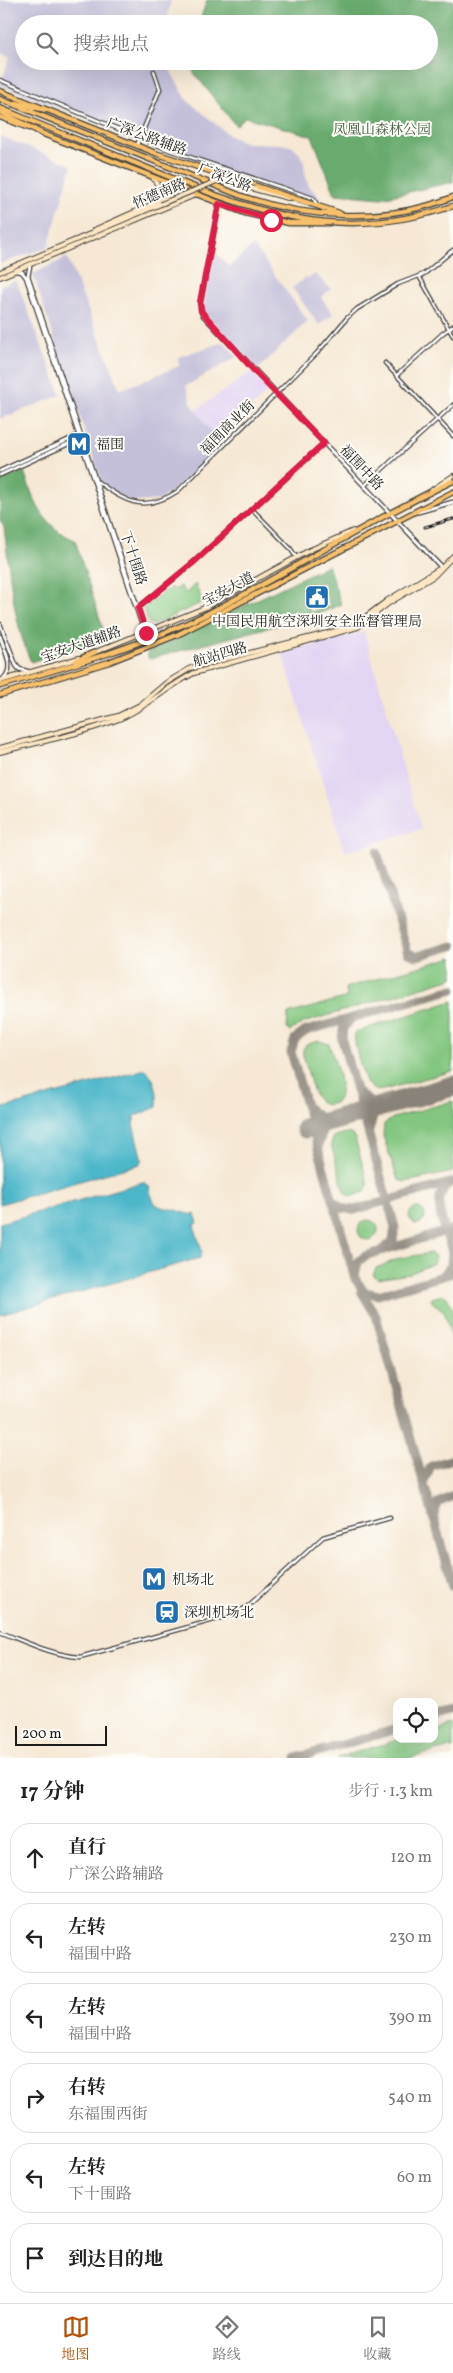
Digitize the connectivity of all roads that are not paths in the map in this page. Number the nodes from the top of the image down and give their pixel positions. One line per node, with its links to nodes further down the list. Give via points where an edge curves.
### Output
1 (154, 71): 9 (street, via 160,89)
2 (0, 80): 9 (street)
3 (0, 91): 6 (main road, 广深公路辅路)
4 (0, 99): 6 (main road); 20 (main road, 广深公路, via 252,200 293,210)
5 (0, 110): 8 (main road); 21 (main road, 广深公路, via 236,203 280,216)
6 (46, 110): 10 (main road, 广深公路辅路)
7 (0, 117): 8 (main road)
8 (43, 134): 11 (main road)
9 (140, 137): 10 (street); 19 (street, via 314,198)
10 (137, 146): 16 (main road, 广深公路辅路)
11 (153, 178): 12 (main road); 14 (main road, 怀德南路, via 162,191)
12 (195, 195): 15 (main road); 17 (main road, 怀德南路)
13 (453, 197): 20 (main road, 广深公路, via 392,212)
14 (159, 203): 16 (main road, 怀德南路, bridge, via 216,181 232,182); 17 (main road, via 172,196 174,201); 25 (main road, 怀德南路)
15 (219, 204): 21 (main road, via 281,222); 33 (street, 福围中路, via 201,311)
16 (309, 204): 19 (main road, 广深公路辅路)
17 (171, 205): 23 (main road, 怀德南路)
18 (453, 206): 21 (main road, 广深公路, via 392,221)
19 (318, 207): 20 (main road, 广深公路辅路)
20 (345, 215)
21 (331, 223)
22 (453, 250): 26 (street, 福围商业街)
23 (30, 264): 24 (main road, 怀德南路); 36 (street, 下十围路, via 28,276)
24 (16, 271): 27 (main road, 怀德南路); 36 (street, 下十围路, via 26,277)
25 (0, 272)
26 (419, 276): 29 (street); 33 (street, 福围商业街, via 398,284 357,309)
27 (0, 277)
28 (453, 326): 29 (street)
29 (449, 329): 30 (street); 32 (street)
30 (453, 336)
31 (385, 363): 32 (street)
32 (397, 375): 35 (street)
33 (275, 392): 38 (street, 福围中路); 43 (street, 福围商业街, via 178,491 164,501 149,504 125,500)
34 (453, 405): 35 (street)
35 (438, 418): 37 (street); 44 (street)
36 (80, 436): 39 (street); 40 (street); 43 (street, 下十围路); 58 (street, 下十围路)
37 (453, 436)
38 (324, 443): 44 (street, 福围中路); 48 (street)
39 (0, 471)
40 (0, 475)
41 (453, 476): 46 (main road)
42 (453, 481): 46 (main road, 宝安大道)
43 (98, 482): 56 (street, 下十围路)
44 (364, 486): 49 (street, 福围中路)
45 (453, 492): 50 (main road, 宝安大道)
46 (424, 495): 49 (main road, 宝安大道)
47 (453, 502): 50 (street)
48 (252, 509): 54 (street); 56 (street)
49 (390, 512): 51 (street, 福围中路); 52 (main road, 宝安大道)
50 (413, 513): 51 (main road, 宝安大道)
51 (398, 522): 55 (street, 福围中路); 61 (main road, 宝安大道, via 220,615)
52 (355, 530): 54 (main road, 宝安大道辅路); 60 (main road, 宝安大道, via 207,614)
53 (453, 556): 55 (main road, 航站四路)
54 (296, 557): 58 (main road, 宝安大道辅路, via 204,608)
55 (441, 568): 69 (main road, 航站四路, via 356,624 191,668 118,716); 70 (main road, 航站四路, via 424,584 389,603 358,627 194,673 118,719)
56 (138, 608): 58 (street, 下十围路)
57 (0, 624): 63 (street)
58 (145, 633): 60 (street, 下十围路); 62 (main road, 宝安大道辅路)
59 (0, 636): 63 (street)
60 (147, 640): 61 (street, 下十围路); 64 (main road, 宝安大道)
61 (150, 647): 68 (main road, 宝安大道, via 75,674)
62 (95, 652): 64 (main road); 65 (main road, 宝安大道辅路)
63 (10, 658): 65 (street, via 19,669); 66 (street, via 10,670)
64 (64, 668): 67 (main road, 宝安大道)
65 (34, 672): 66 (main road, 宝安大道辅路)
66 (0, 680)
67 (0, 686)
68 (0, 695)
69 (0, 748)
70 (0, 752)
71 (390, 1518): 72 (street, via 323,1537 247,1607 223,1618 80,1657 35,1646)
72 (0, 1632)

